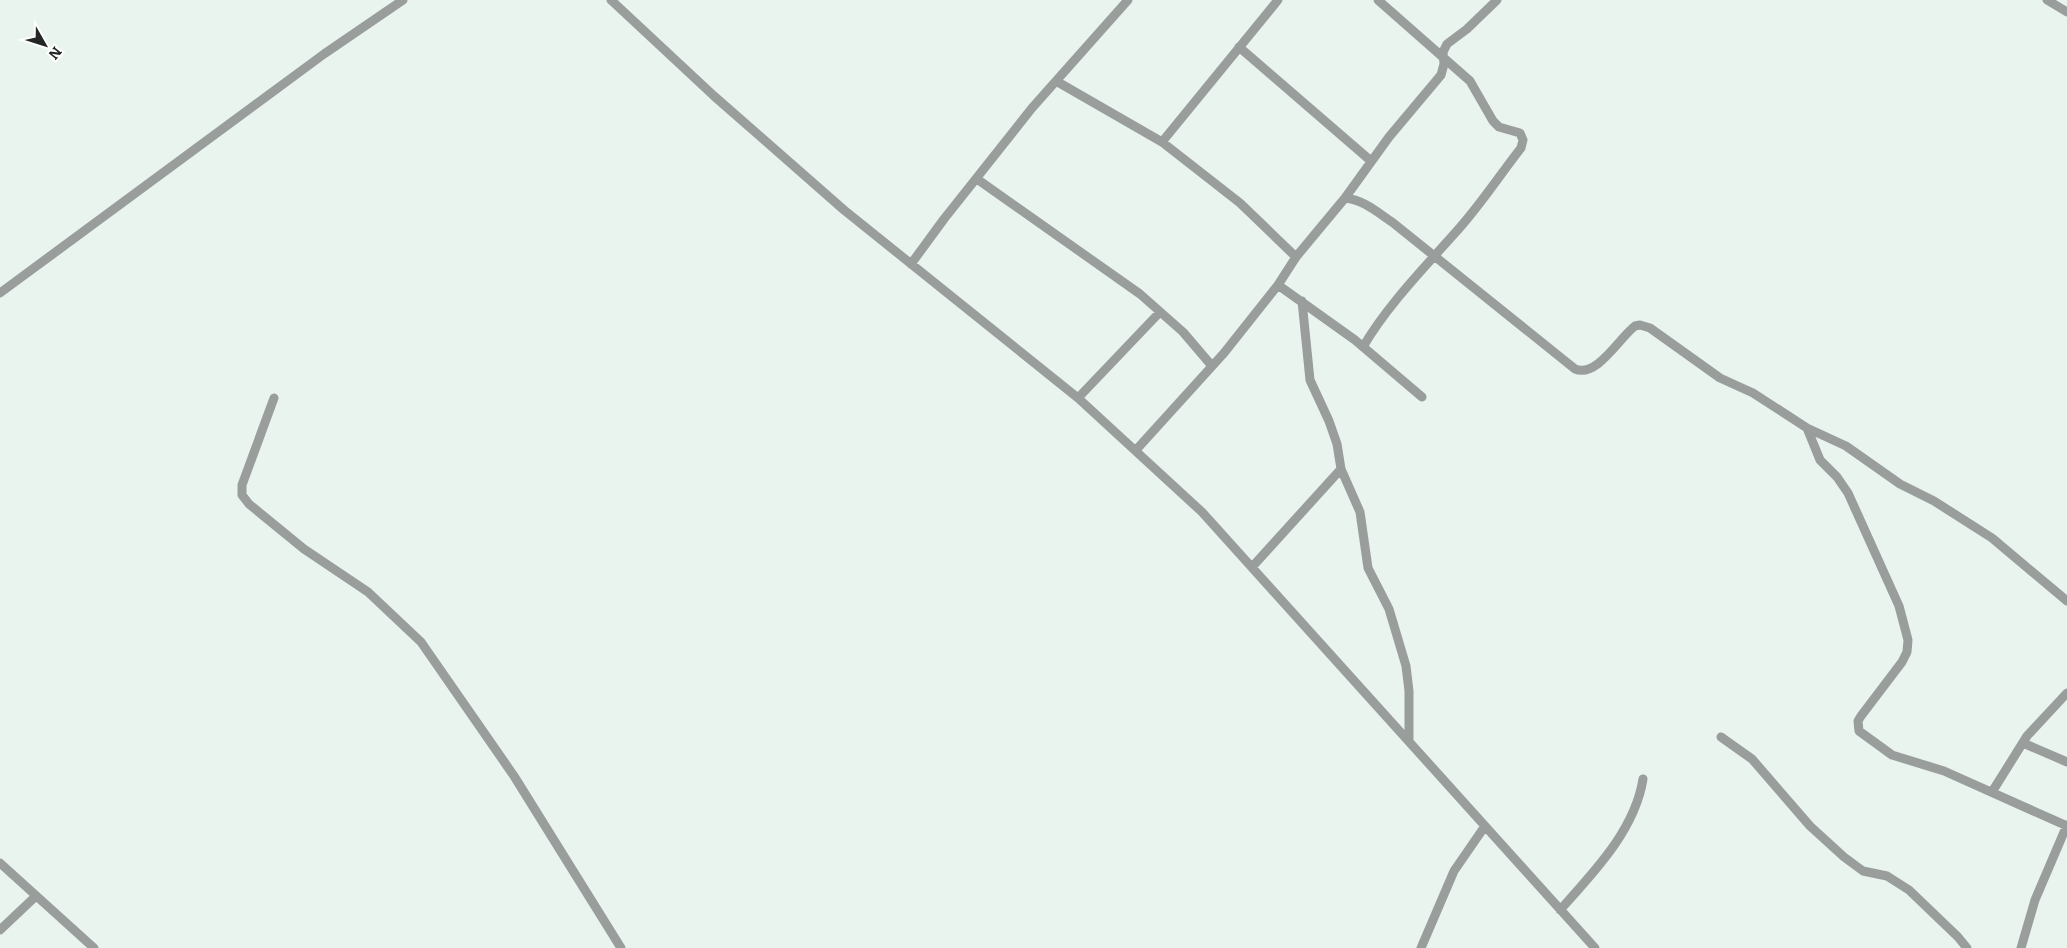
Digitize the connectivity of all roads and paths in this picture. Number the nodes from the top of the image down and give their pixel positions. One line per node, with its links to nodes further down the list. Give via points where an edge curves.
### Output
1 (402, 0): 20 (street)
2 (611, 0): 18 (street, via 714,96)
3 (1128, 0): 11 (street)
4 (1278, 0): 9 (street)
5 (1378, 0): 10 (street)
6 (1497, 0): 10 (street, via 1467,30 1447,44)
7 (2047, 0): 8 (street)
8 (2067, 12)
9 (1239, 47): 12 (street); 13 (street)
10 (1443, 58): 13 (street, via 1441,75); 16 (street, via 1470,81 1493,121 1499,127 1520,133 1523,140 1521,148 1464,222)
11 (1056, 81): 12 (street); 14 (street)
12 (1162, 142): 17 (street, via 1240,204)
13 (1371, 161): 15 (street)
14 (976, 179): 18 (street); 22 (street, via 1140,294)
15 (1345, 198): 16 (street, via 1367,204); 17 (street)
16 (1434, 255): 23 (street); 28 (street, via 1575,369 1592,369 1630,330 1644,326 1720,378 1753,393)
17 (1296, 258): 19 (street)
18 (911, 264): 27 (street)
19 (1278, 285): 21 (street); 24 (street)
20 (0, 293)
21 (1302, 301): 23 (street); 30 (street, via 1310,380 1337,444)
22 (1160, 312): 24 (street, via 1183,332); 27 (street)
23 (1363, 347): 25 (street)
24 (1212, 366): 29 (street)
25 (1422, 397)
26 (274, 398): 48 (street, via 242,485 242,495 304,549 368,592 421,642 514,776)
27 (1078, 398): 29 (street)
28 (1807, 428): 32 (street, via 1846,446 1900,484 1934,501 1992,538); 40 (street, via 1820,460 1848,493 1907,630 1907,652 1861,716 1858,731 1892,755 1944,771)
29 (1136, 450): 31 (street)
30 (1341, 469): 31 (street); 36 (street, via 1360,512 1368,568 1389,609 1406,666)
31 (1253, 566): 36 (street)
32 (2067, 601)
33 (2067, 693): 34 (street)
34 (2063, 702): 37 (street)
35 (1721, 737): 51 (street, via 1752,759 1810,826 1844,857 1863,871 1887,876 1909,890)
36 (1410, 742): 41 (street)
37 (2022, 743): 38 (street); 40 (street)
38 (2067, 762)
39 (1643, 779): 45 (street, via 1636,808 1613,846)
40 (1992, 792): 42 (street)
41 (1485, 826): 45 (street); 49 (street, via 1454,871)
42 (2067, 826): 52 (street, via 2035,900)
43 (0, 863): 44 (street)
44 (36, 896): 46 (street); 47 (street)
45 (1560, 910): 50 (street)
46 (0, 930)
47 (94, 948)
48 (622, 948)
49 (1421, 948)
50 (1595, 948)
51 (1967, 948)
52 (2021, 948)

